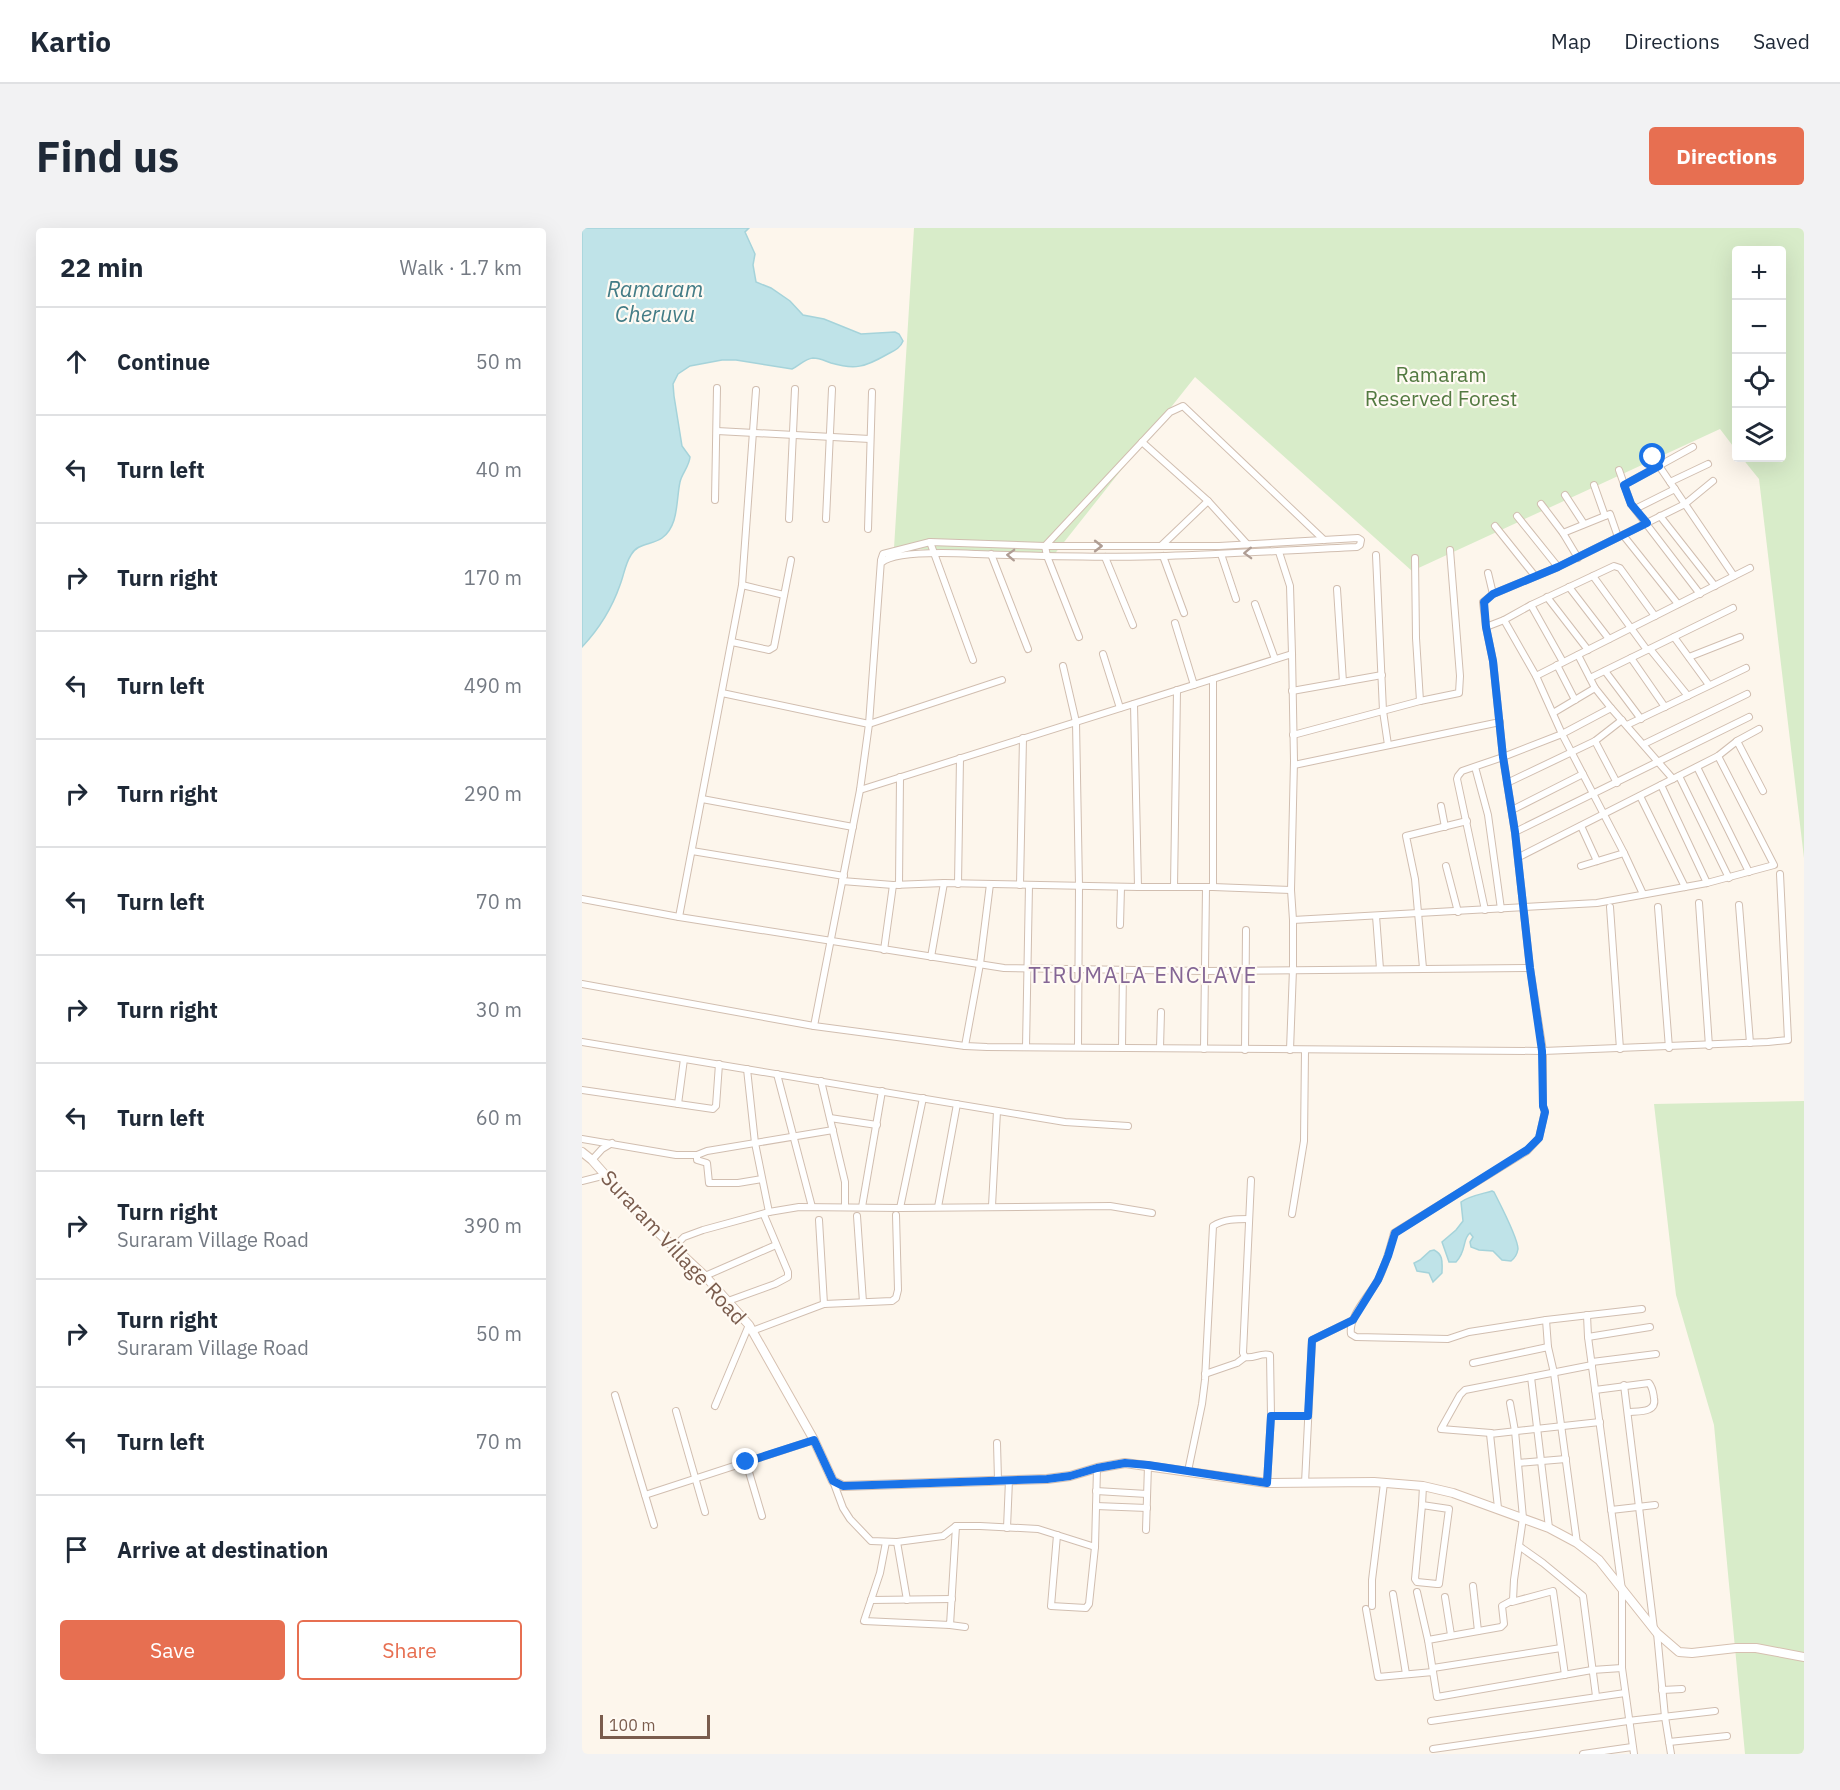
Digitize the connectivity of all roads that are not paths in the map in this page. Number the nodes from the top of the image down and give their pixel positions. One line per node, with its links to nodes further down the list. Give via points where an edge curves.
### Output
1 (717, 388): 6 (street)
2 (795, 389): 8 (street)
3 (832, 389): 9 (street)
4 (756, 390): 7 (street)
5 (872, 392): 10 (street)
6 (717, 431): 7 (street); 22 (street)
7 (753, 434): 8 (street); 63 (street)
8 (793, 435): 9 (street); 30 (street)
9 (830, 438): 10 (street); 31 (street)
10 (870, 440): 35 (street)
11 (1142, 442): 23 (street); 38 (street, via 1170,412 1184,406); 41 (street)
12 (1693, 447): 15 (street)
13 (1653, 457): 15 (street)
14 (1708, 464): 20 (street)
15 (1659, 466): 19 (street); 20 (street)
16 (1619, 471): 19 (street)
17 (1713, 481): 25 (street)
18 (1594, 485): 28 (street)
19 (1624, 485): 26 (street)
20 (1672, 486): 25 (street); 26 (street)
21 (1565, 495): 33 (street)
22 (715, 500)
23 (1208, 501): 40 (street); 42 (street)
24 (1541, 504): 36 (street)
25 (1685, 504): 29 (street); 62 (street)
26 (1635, 509): 32 (street)
27 (1517, 516): 57 (street)
28 (1605, 516): 33 (street); 37 (street, via 1610,514)
29 (1660, 516): 32 (street); 64 (street)
30 (789, 519)
31 (826, 519)
32 (1647, 523): 37 (street); 68 (street)
33 (1584, 524): 36 (street)
34 (1495, 526): 60 (street)
35 (868, 529)
36 (1563, 533): 54 (street)
37 (1621, 536): 54 (street); 73 (street)
38 (1323, 540): 40 (street); 43 (street); 43 (street, via 1361,540 1357,547)
39 (930, 542): 41 (street); 45 (street); 56 (street, via 888,552 881,557)
40 (1247, 544): 42 (street)
41 (1045, 546): 42 (street, one-way to 42); 50 (street)
42 (1162, 546)
43 (1329, 548): 46 (street)
44 (1450, 550): 117 (street, via 1459,693)
45 (933, 552): 47 (street); 56 (street, via 889,558); 97 (street)
46 (1280, 552): 48 (street, one-way to 48); 92 (street, via 1290,586)
47 (991, 554): 50 (street, one-way to 47); 88 (street)
48 (1221, 554): 51 (street); 71 (street)
49 (1376, 555): 102 (street)
50 (1047, 556): 52 (street); 83 (street)
51 (1163, 556): 52 (street); 76 (street)
52 (1105, 557): 80 (street)
53 (1415, 558): 117 (street)
54 (1578, 558): 57 (street)
55 (791, 560): 69 (street)
56 (881, 563): 129 (street)
57 (1558, 567): 60 (street)
58 (1750, 568): 62 (street)
59 (1488, 573): 67 (street)
60 (1535, 576): 67 (street)
61 (1593, 576): 65 (street); 77 (street, via 1614,566 1620,568); 82 (street)
62 (1734, 576): 64 (street)
63 (742, 585): 69 (street); 87 (street)
64 (1715, 586): 68 (street)
65 (1569, 587): 70 (street); 86 (street)
66 (1336, 589): 107 (street)
67 (1493, 594): 81 (street, via 1484,602)
68 (1700, 594): 73 (street)
69 (784, 595): 87 (street, via 774,647 769,650)
70 (1547, 597): 74 (street); 90 (street)
71 (1236, 599)
72 (1256, 604): 96 (street)
73 (1678, 604): 77 (street)
74 (1531, 605): 78 (street); 98 (street)
75 (1733, 608): 84 (street)
76 (1184, 613)
77 (1654, 616): 82 (street)
78 (1504, 620): 81 (street); 103 (street)
79 (1175, 623): 108 (street)
80 (1133, 625)
81 (1486, 627): 127 (street)
82 (1632, 628): 86 (street); 89 (street)
83 (1079, 637)
84 (1674, 637): 89 (street); 94 (street)
85 (1740, 638): 94 (street)
86 (1609, 639): 90 (street)
87 (732, 642): 113 (street)
88 (1028, 649)
89 (1649, 649): 95 (street); 115 (street)
90 (1588, 650): 93 (street)
91 (1103, 654): 120 (street)
92 (1292, 654): 96 (street); 112 (street)
93 (1578, 655): 98 (street); 104 (street)
94 (1689, 657): 109 (street)
95 (1630, 658): 101 (street); 119 (street)
96 (1275, 659): 105 (street)
97 (973, 660)
98 (1560, 664): 103 (street); 116 (street)
99 (1064, 666): 126 (street)
100 (1746, 668): 109 (street)
101 (1605, 671): 104 (street); 125 (street)
102 (1382, 675): 107 (street); 122 (street)
103 (1536, 676): 123 (street)
104 (1590, 678): 110 (street)
105 (1212, 679): 108 (street); 186 (street)
106 (1002, 680): 129 (street)
107 (1343, 682): 112 (street)
108 (1194, 685): 111 (street)
109 (1709, 685): 115 (street)
110 (1595, 688): 116 (street); 121 (street)
111 (1177, 690): 118 (street); 185 (street)
112 (1292, 691): 132 (street)
113 (722, 693): 129 (street); 156 (street)
114 (1747, 694): 136 (street)
115 (1688, 696): 119 (street)
116 (1575, 700): 123 (street)
117 (1420, 701): 122 (street)
118 (1134, 704): 120 (street); 184 (street)
119 (1665, 707): 125 (street)
120 (1120, 708): 126 (street)
121 (1611, 708): 128 (street); 131 (street)
122 (1383, 711): 132 (street); 137 (street)
123 (1553, 713): 131 (street)
124 (1749, 717): 142 (street)
125 (1641, 719): 128 (street)
126 (1076, 722): 133 (street); 182 (street)
127 (1500, 722): 137 (street); 140 (street)
128 (1625, 723): 134 (street); 136 (street)
129 (868, 724): 152 (street)
130 (1759, 729): 135 (street)
131 (1562, 734): 138 (street); 140 (street)
132 (1293, 735): 143 (street)
133 (1023, 738): 141 (street); 180 (street)
134 (1595, 741): 138 (street); 150 (street)
135 (1737, 741): 139 (street); 153 (street)
136 (1644, 744): 142 (street)
137 (1388, 745): 143 (street)
138 (1572, 751): 146 (street); 149 (street)
139 (1718, 756): 145 (street); 171 (street, via 1774,865)
140 (1503, 757): 144 (street); 149 (street)
141 (960, 758): 147 (street); 177 (street)
142 (1660, 762): 148 (street); 150 (street)
143 (1294, 765): 188 (street)
144 (1475, 767): 160 (street, via 1458,776); 196 (street, via 1488,815)
145 (1697, 767): 148 (street); 171 (street)
146 (1583, 774): 154 (street); 158 (street)
147 (900, 777): 152 (street); 179 (street)
148 (1676, 777): 151 (street); 174 (street)
149 (1507, 783): 158 (street)
150 (1617, 783): 154 (street)
151 (1661, 785): 155 (street); 176 (street)
152 (860, 790): 162 (street)
153 (1763, 791)
154 (1594, 795): 159 (street); 164 (street)
155 (1640, 796): 159 (street); 187 (street)
156 (702, 799): 162 (street); 165 (street)
157 (1442, 806): 163 (street)
158 (1512, 810): 164 (street)
159 (1604, 815): 161 (street); 166 (street)
160 (1467, 821): 163 (street); 197 (street)
161 (1581, 826): 167 (street); 168 (street)
162 (853, 827): 173 (street)
163 (1445, 827): 199 (street, via 1406,836)
164 (1515, 832): 167 (street)
165 (692, 851): 173 (street); 201 (street)
166 (1624, 853): 168 (street); 189 (street)
167 (1519, 857): 193 (street)
168 (1597, 861): 170 (street)
169 (1446, 866): 198 (street)
170 (1581, 866)
171 (1749, 872): 174 (street)
172 (1780, 874): 222 (street, via 1788,1040)
173 (843, 878): 179 (street); 205 (street)
174 (1729, 878): 176 (street)
175 (944, 883): 177 (street); 179 (street); 207 (street)
176 (1707, 883): 187 (street)
177 (958, 884): 178 (street)
178 (990, 884): 180 (street); 208 (street)
179 (896, 885): 206 (street)
180 (1020, 885): 181 (street)
181 (1029, 885): 182 (street); 209 (street)
182 (1079, 886): 183 (street); 210 (street)
183 (1121, 887): 184 (street); 203 (street)
184 (1138, 887): 185 (street)
185 (1174, 887): 186 (street)
186 (1209, 887): 188 (street); 217 (street)
187 (1685, 887): 189 (street)
188 (1291, 890): 202 (street)
189 (1643, 894): 193 (street, via 1597,903)
190 (582, 899): 201 (street)
191 (1699, 903): 224 (street)
192 (1739, 905): 222 (street)
193 (1524, 907): 196 (street); 212 (street)
194 (1611, 907): 231 (street)
195 (1658, 908): 227 (street)
196 (1501, 909): 197 (street)
197 (1485, 910): 198 (street)
198 (1458, 912): 199 (street)
199 (1419, 914): 200 (street); 211 (street)
200 (1376, 916): 202 (street); 215 (street)
201 (679, 917): 205 (street)
202 (1293, 920): 214 (street)
203 (1120, 925)
204 (1246, 930): 216 (street)
205 (830, 941): 206 (street); 220 (street)
206 (884, 950): 207 (street)
207 (931, 957): 208 (street)
208 (980, 964): 209 (street); 223 (street)
209 (1028, 968): 210 (street); 225 (street)
210 (1078, 968): 213 (street); 226 (street)
211 (1423, 968): 212 (street); 215 (street)
212 (1530, 968): 235 (street)
213 (1123, 969): 217 (street); 228 (street)
214 (1293, 969): 215 (street); 216 (street); 233 (street)
215 (1380, 969)
216 (1246, 970): 217 (street); 232 (street)
217 (1205, 971): 230 (street)
218 (582, 984): 220 (street)
219 (1161, 1012): 229 (street)
220 (814, 1026): 223 (street)
221 (582, 1042): 236 (street)
222 (1750, 1043): 224 (street)
223 (965, 1046): 225 (street)
224 (1708, 1046): 227 (street)
225 (1026, 1047): 226 (street)
226 (1078, 1047): 228 (street)
227 (1669, 1047): 231 (street)
228 (1122, 1048): 229 (street)
229 (1160, 1048): 230 (street)
230 (1204, 1049): 232 (street)
231 (1620, 1049): 235 (street)
232 (1245, 1050): 233 (street)
233 (1290, 1050): 234 (street)
234 (1305, 1050): 235 (street); 270 (street, via 1304,1141)
235 (1542, 1051): 283 (street, via 1545,1112 1539,1138 1527,1150 1395,1233 1378,1280)
236 (684, 1059): 237 (street); 244 (street)
237 (719, 1064): 238 (street); 244 (street, via 715,1108)
238 (747, 1069): 239 (street); 254 (street)
239 (777, 1074): 240 (street); 251 (street)
240 (821, 1081): 242 (street); 247 (street)
241 (582, 1090): 244 (street)
242 (882, 1091): 243 (street); 248 (street)
243 (923, 1098): 245 (street); 267 (street)
244 (678, 1104)
245 (957, 1104): 246 (street); 266 (street)
246 (997, 1111): 249 (street, via 1065,1122); 262 (street)
247 (830, 1118): 248 (street); 250 (street)
248 (877, 1125): 265 (street)
249 (1128, 1126)
250 (833, 1130): 251 (street); 264 (street)
251 (794, 1136): 254 (street); 263 (street)
252 (582, 1139): 253 (street)
253 (612, 1143): 256 (street); 257 (street)
254 (755, 1143): 256 (street); 259 (street)
255 (582, 1152): 257 (main road, Suraram Village Road)
256 (697, 1155): 259 (street, via 698,1160 707,1163 709,1183)
257 (592, 1160): 258 (main road, Suraram Village Road)
258 (606, 1175): 261 (street); 276 (main road, Suraram Village Road, via 646,1222)
259 (762, 1179): 269 (street)
260 (1251, 1180): 273 (street)
261 (582, 1181)
262 (992, 1206): 266 (street); 268 (street, via 1110,1206)
263 (812, 1207): 264 (street); 269 (street)
264 (845, 1207): 265 (street)
265 (862, 1207): 267 (street)
266 (938, 1207): 267 (street)
267 (900, 1208)
268 (1152, 1213)
269 (766, 1214): 275 (street); 276 (street, via 684,1237)
270 (1292, 1214)
271 (896, 1215): 279 (street, via 896,1298)
272 (857, 1216): 279 (street)
273 (1249, 1219): 290 (street); 294 (street, via 1228,1220 1213,1226)
274 (819, 1220): 280 (street)
275 (776, 1245): 277 (street); 278 (street, via 788,1276)
276 (674, 1247): 277 (main road, Suraram Village Road)
277 (705, 1276): 278 (main road, Suraram Village Road)
278 (728, 1301): 286 (main road, Suraram Village Road)
279 (863, 1302): 280 (street)
280 (824, 1304): 286 (street)
281 (1642, 1309): 282 (street)
282 (1587, 1315): 284 (street); 287 (street)
283 (1353, 1320): 284 (street, via 1350,1330 1356,1337 1448,1339); 304 (street, via 1312,1340)
284 (1546, 1320): 288 (street)
285 (1650, 1327): 287 (street)
286 (751, 1328): 300 (street); 310 (main road, Suraram Village Road)
287 (1588, 1337): 292 (street)
288 (1548, 1347): 291 (street); 293 (street)
289 (1656, 1354): 292 (street)
290 (1245, 1357): 294 (street); 303 (street, via 1270,1354)
291 (1473, 1363)
292 (1592, 1364): 293 (street); 297 (street)
293 (1554, 1373): 295 (street); 306 (street)
294 (1205, 1374): 318 (street)
295 (1531, 1377): 307 (street); 309 (street, via 1465,1390 1441,1430)
296 (1624, 1385): 297 (street); 302 (street); 302 (street, via 1649,1383 1655,1404 1649,1410)
297 (1595, 1390): 305 (street)
298 (615, 1395): 329 (street)
299 (1510, 1403): 308 (street)
300 (715, 1406)
301 (676, 1411): 319 (street)
302 (1628, 1412): 333 (street)
303 (1271, 1416): 304 (street); 323 (street)
304 (1308, 1416): 324 (street)
305 (1600, 1422): 306 (street); 336 (street)
306 (1561, 1426): 307 (street); 312 (street)
307 (1537, 1428): 308 (street); 313 (street)
308 (1515, 1431): 309 (street); 315 (street)
309 (1491, 1433): 335 (street)
310 (814, 1440): 314 (street); 322 (main road, Suraram Village Road)
311 (997, 1443): 320 (street)
312 (1566, 1459): 313 (street); 348 (street)
313 (1541, 1461): 315 (street); 343 (street)
314 (746, 1462): 319 (street); 338 (street)
315 (1518, 1463): 339 (street)
316 (1148, 1465): 317 (main road, via 1125,1463); 318 (main road); 328 (street)
317 (1097, 1468): 321 (main road, via 1070,1476); 327 (street)
318 (1188, 1471): 323 (main road)
319 (695, 1478): 329 (street); 337 (street)
320 (998, 1480): 321 (main road); 322 (main road, via 843,1486)
321 (1009, 1480): 342 (street)
322 (833, 1481): 346 (street, via 849,1520 871,1542)
323 (1267, 1483): 324 (main road)
324 (1305, 1483): 325 (main road)
325 (1384, 1483): 326 (main road); 371 (street, via 1369,1607 1377,1676)
326 (1423, 1486): 330 (street); 335 (main road)
327 (1096, 1491): 328 (street); 332 (street)
328 (1147, 1494): 334 (street)
329 (645, 1496): 340 (street)
330 (1422, 1505): 330 (street, via 1448,1508 1450,1512 1439,1584 1415,1581)
331 (1655, 1505): 333 (street)
332 (1096, 1506): 334 (street); 350 (street)
333 (1639, 1506): 336 (street); 363 (street)
334 (1147, 1508): 344 (street)
335 (1498, 1508): 339 (main road)
336 (1611, 1510): 352 (street)
337 (705, 1512)
338 (762, 1516)
339 (1523, 1518): 343 (main road); 349 (street)
340 (654, 1525)
341 (956, 1526): 342 (street); 347 (street, via 943,1536); 356 (street)
342 (1006, 1528): 345 (street, via 1038,1529)
343 (1549, 1528): 348 (main road)
344 (1146, 1530)
345 (1057, 1535): 350 (street); 350 (street, via 1050,1603 1053,1607 1088,1607)
346 (886, 1542): 347 (street); 357 (street)
347 (897, 1542): 358 (street)
348 (1577, 1543): 352 (main road, via 1599,1560)
349 (1519, 1546): 359 (street); 370 (street, via 1583,1596)
350 (1095, 1547)
351 (1473, 1586): 362 (street)
352 (1622, 1590): 363 (main road); 368 (street)
353 (1417, 1592): 365 (street)
354 (1393, 1594): 371 (street)
355 (1445, 1597): 364 (street)
356 (951, 1599): 358 (street); 360 (street)
357 (871, 1600): 358 (street); 360 (street, via 864,1621)
358 (907, 1600)
359 (1512, 1602): 362 (street, via 1502,1606 1503,1626); 366 (street, via 1553,1591)
360 (950, 1625): 361 (street)
361 (965, 1627)
362 (1478, 1631): 364 (street)
363 (1656, 1631): 367 (main road, via 1679,1652 1756,1648); 374 (street)
364 (1452, 1635): 365 (street)
365 (1428, 1640): 369 (street)
366 (1561, 1648): 369 (street); 372 (street)
367 (1804, 1657)
368 (1622, 1668): 370 (street); 375 (street)
369 (1433, 1670): 371 (street); 372 (street, via 1437,1697)
370 (1592, 1670): 372 (street); 376 (street)
371 (1406, 1674)
372 (1565, 1675)
373 (1682, 1689): 374 (street)
374 (1662, 1690): 378 (street)
375 (1625, 1693): 376 (street); 380 (street)
376 (1596, 1696): 379 (street)
377 (1715, 1711): 378 (street)
378 (1665, 1717): 380 (street); 382 (street)
379 (1431, 1721)
380 (1628, 1721): 383 (street); 384 (street)
381 (1727, 1736): 382 (street)
382 (1669, 1742): 386 (street)
383 (1433, 1749)
384 (1633, 1750): 385 (street)
385 (1583, 1754)
386 (1671, 1754)

